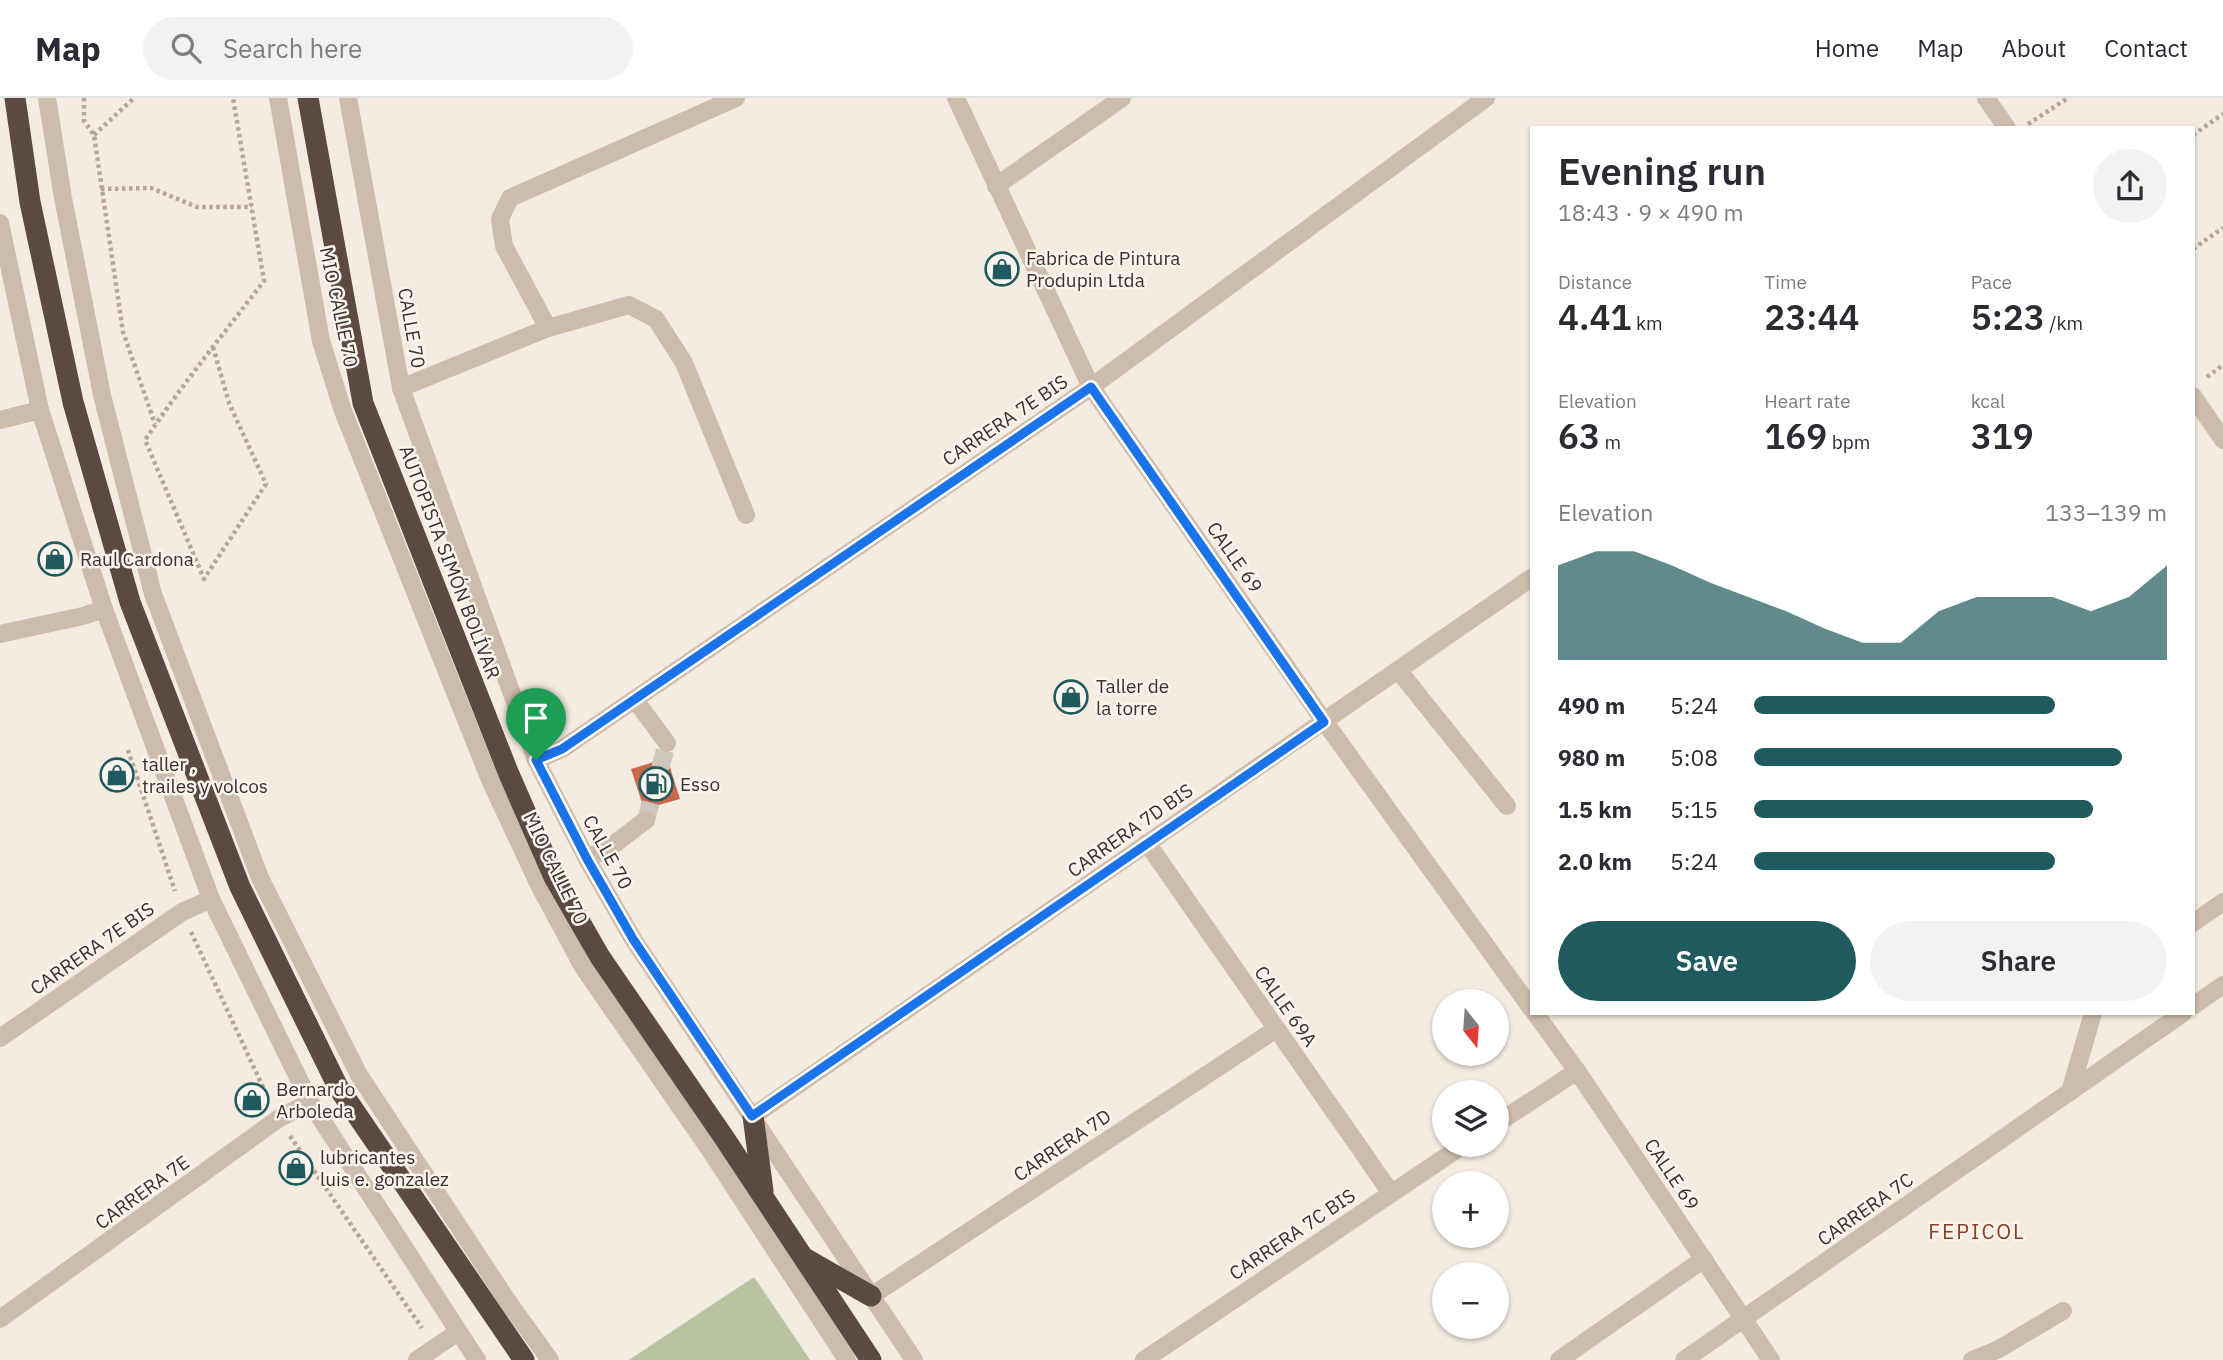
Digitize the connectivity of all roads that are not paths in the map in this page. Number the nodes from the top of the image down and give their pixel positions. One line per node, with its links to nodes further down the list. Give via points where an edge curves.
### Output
1 (15, 98): 57 (highway, via 30,202 67,376 114,548 130,602 235,874 338,1087)
2 (47, 98): 66 (street, via 102,395 153,594 260,878 359,1074)
3 (278, 98): 67 (street, MIO CALLE 70, via 321,341 342,411 490,780 538,885 583,967 709,1147)
4 (308, 98): 52 (highway, AUTOPISTA SIMÓN BOLÍVAR, via 363,403 508,772 554,877 600,957)
5 (348, 98): 16 (street, CALLE 70)
6 (736, 98): 14 (street, via 510,198 500,219 504,246)
7 (956, 98): 12 (street, CALLE 69)
8 (1122, 98): 12 (street)
9 (1486, 98): 15 (street, CARRERA 7E BIS)
10 (1986, 98): 11 (street)
11 (2006, 126)
12 (996, 186): 15 (street, CALLE 69)
13 (0, 223): 18 (street)
14 (548, 328): 16 (street); 21 (street, via 629,304 656,319 684,363)
15 (1091, 387): 26 (street, CARRERA 7E BIS); 27 (street, CALLE 69)
16 (401, 388): 29 (street, CALLE 70)
17 (2195, 399): 20 (street)
18 (40, 411): 19 (street); 23 (street)
19 (0, 420)
20 (2223, 440)
21 (746, 515)
22 (1530, 579): 25 (street, CARRERA 7D BIS)
23 (104, 609): 24 (street); 34 (street)
24 (0, 634)
25 (1398, 670): 27 (street, CARRERA 7D BIS); 30 (street)
26 (635, 700): 28 (street); 29 (street, CARRERA 7E BIS, via 562,749)
27 (1324, 722): 32 (street, CARRERA 7D BIS); 39 (street, CALLE 69)
28 (667, 743)
29 (536, 760): 33 (street, CALLE 70)
30 (1507, 806)
31 (646, 820): 33 (street)
32 (1147, 843): 43 (street, CALLE 69A); 49 (street, CARRERA 7D BIS)
33 (587, 859): 49 (street, CALLE 70, via 633,939)
34 (211, 899): 44 (street, CARRERA 7E BIS, via 182,912); 47 (street)
35 (2223, 902): 36 (street)
36 (2195, 922)
37 (2223, 985): 38 (street)
38 (2195, 1005)
39 (1530, 1007)
40 (1536, 1015): 45 (street, CALLE 69)
41 (2092, 1015): 46 (street)
42 (2180, 1015): 46 (street, CARRERA 7C)
43 (1276, 1028): 51 (street, CALLE 69A); 55 (street, CARRERA 7D)
44 (0, 1038)
45 (1577, 1071): 48 (street); 54 (street, CALLE 69)
46 (2070, 1092): 59 (street, CARRERA 7C)
47 (310, 1102): 58 (street, CARRERA 7E, via 278,1119); 60 (street)
48 (1509, 1115)
49 (752, 1116): 52 (highway); 55 (street, CALLE 70)
50 (1445, 1157): 51 (street, CARRERA 7C BIS)
51 (1391, 1193): 70 (street, CARRERA 7C BIS)
52 (763, 1197): 53 (highway, AUTOPISTA SIMÓN BOLÍVAR)
53 (802, 1256): 55 (highway); 68 (highway, AUTOPISTA SIMÓN BOLÍVAR)
54 (1704, 1259): 59 (street, CALLE 69); 71 (street)
55 (871, 1296): 69 (street, CALLE 70)
56 (2063, 1311): 61 (street)
57 (491, 1313): 64 (highway); 65 (highway)
58 (0, 1319)
59 (1744, 1319): 72 (street, CARRERA 7C); 73 (street, CALLE 69)
60 (458, 1332): 62 (street); 63 (street)
61 (2001, 1355): 74 (street)
62 (417, 1360)
63 (477, 1360)
64 (506, 1360)
65 (524, 1360)
66 (550, 1360)
67 (847, 1360)
68 (871, 1360)
69 (914, 1360)
70 (1144, 1360)
71 (1559, 1360)
72 (1684, 1360)
73 (1772, 1360)
74 (1972, 1360)

